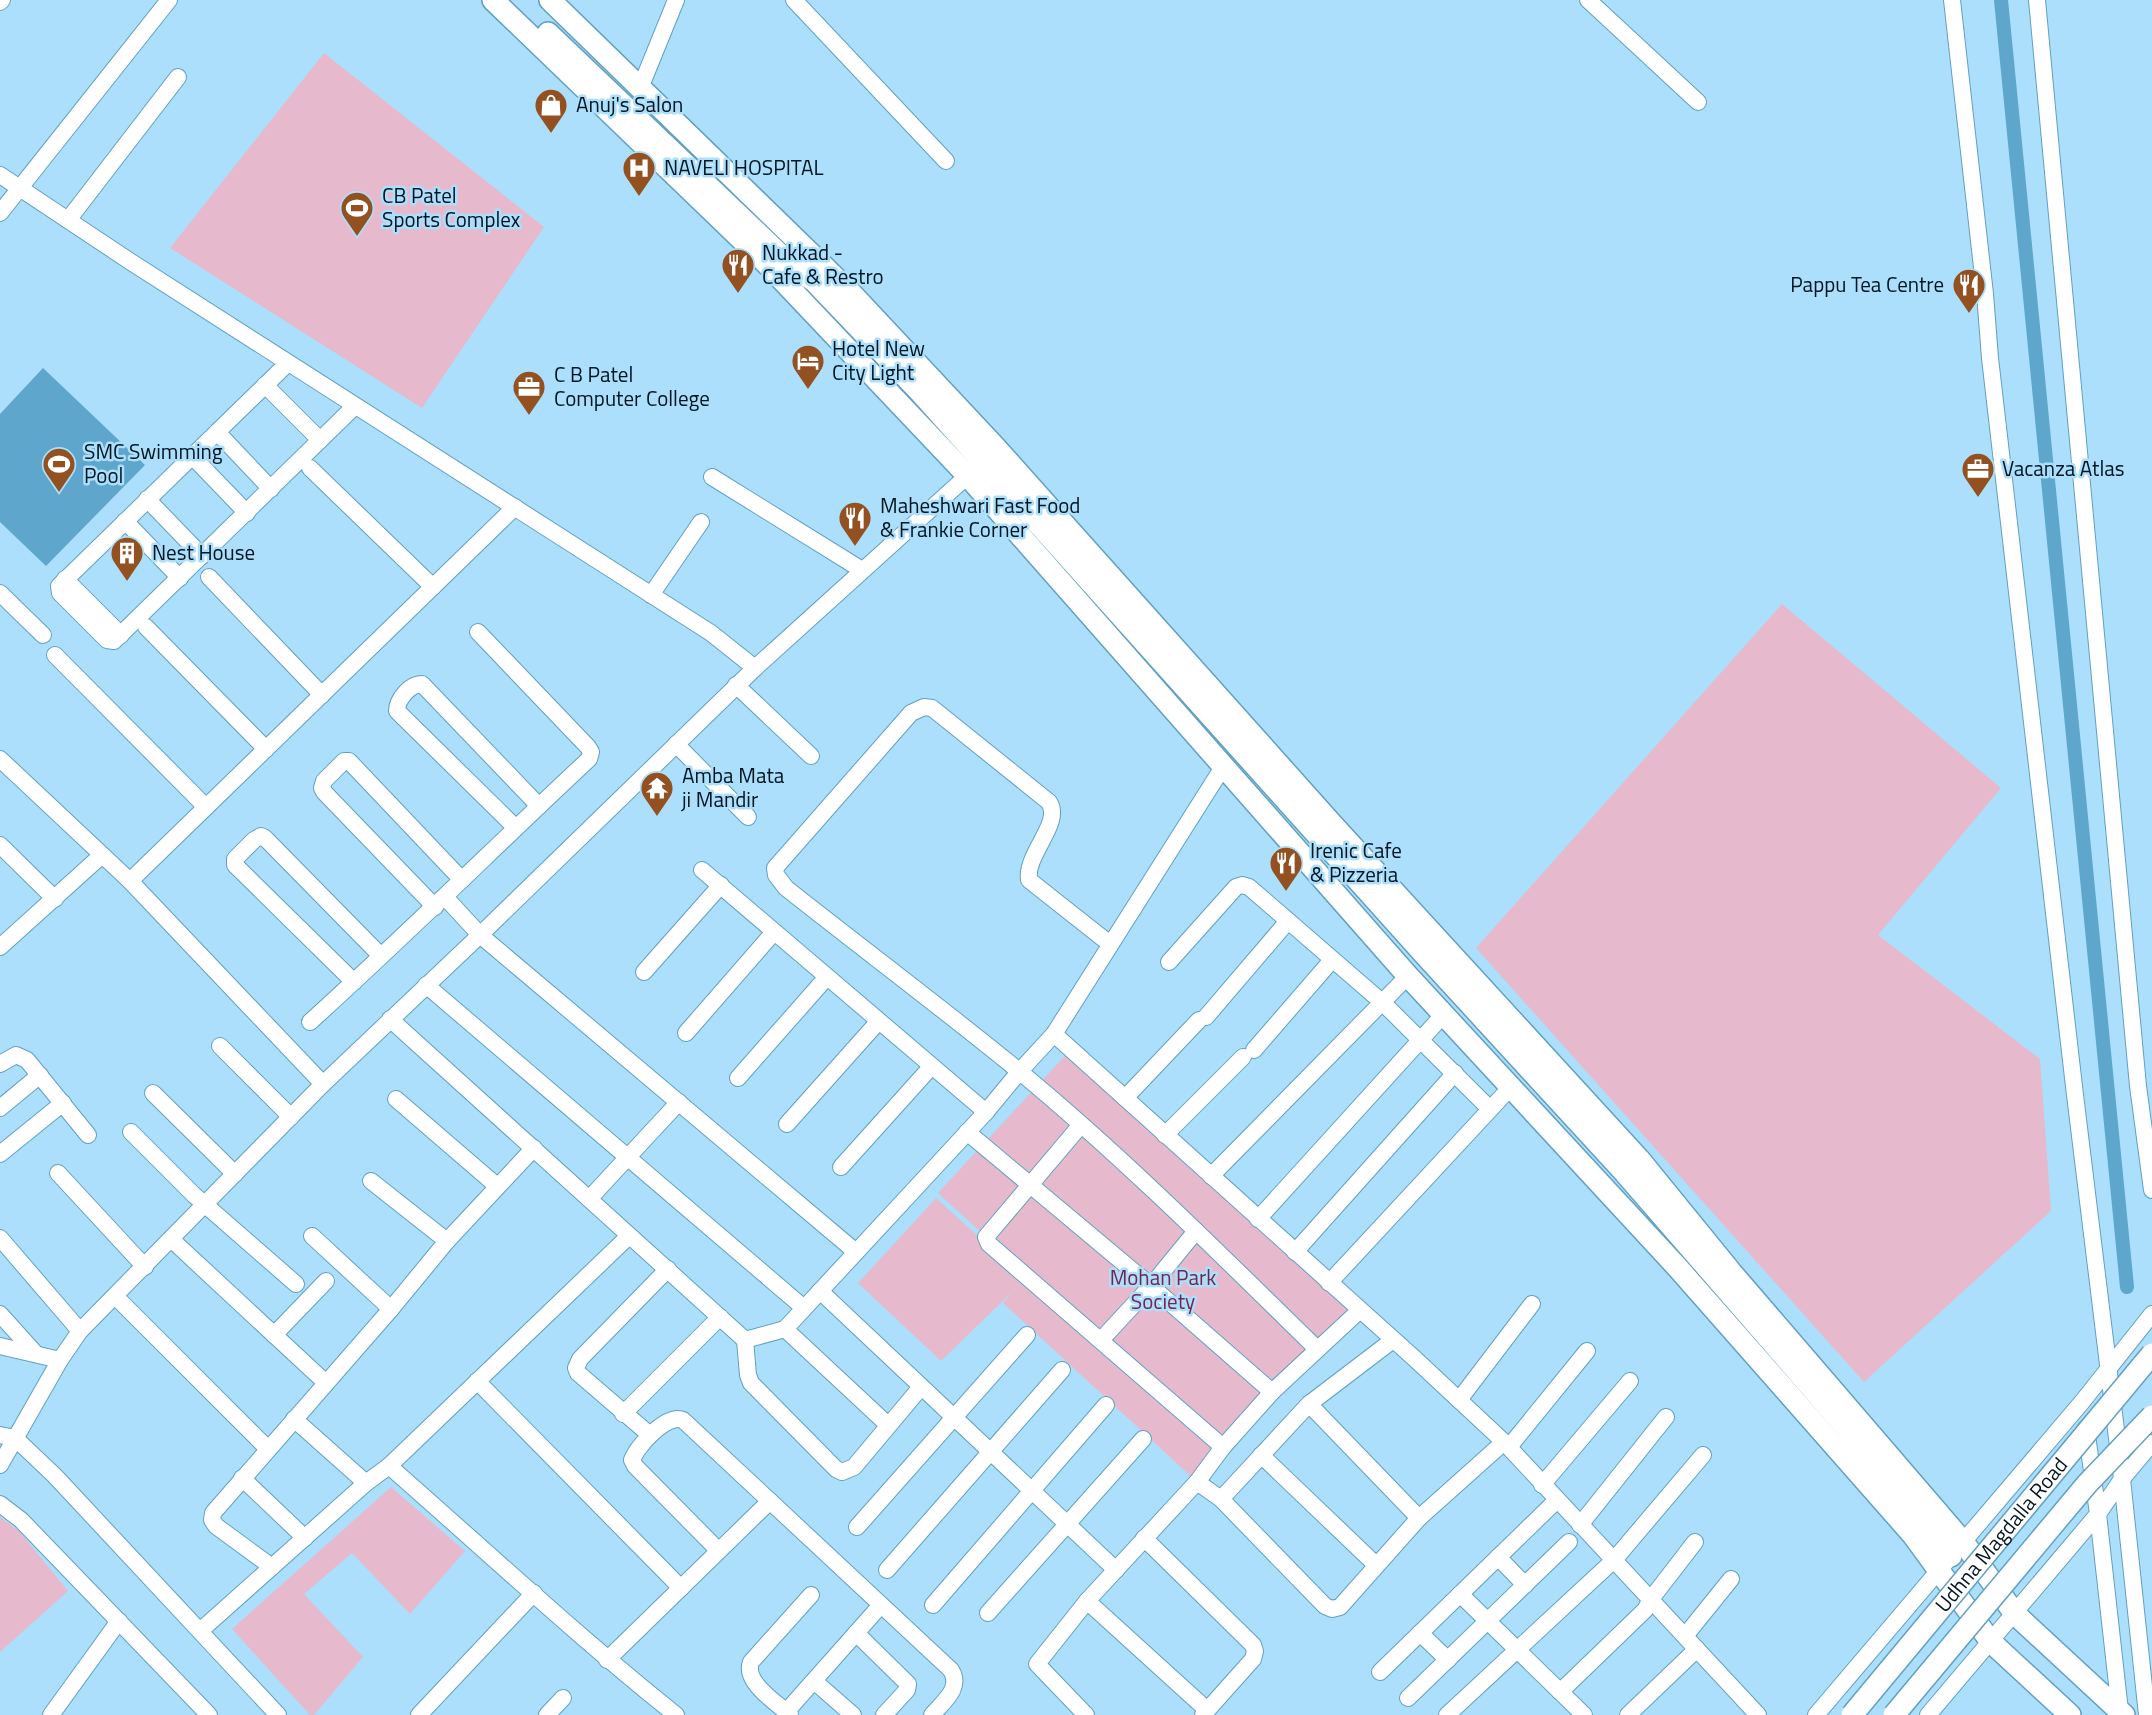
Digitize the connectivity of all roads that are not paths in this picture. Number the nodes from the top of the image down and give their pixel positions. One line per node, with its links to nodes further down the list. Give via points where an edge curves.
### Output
1 (169, 0): 15 (street)
2 (493, 0): 24 (main road)
3 (514, 0): 24 (main road, via 792,266 805,289)
4 (550, 0): 11 (main road)
5 (676, 0): 11 (street)
6 (794, 0): 13 (street)
7 (1588, 0): 12 (street)
8 (1952, 0): 159 (street)
9 (2037, 0): 119 (street, via 2138,1086)
10 (178, 77): 17 (street)
11 (641, 86): 24 (main road, via 855,297)
12 (1698, 102)
13 (946, 161)
14 (0, 175): 15 (street)
15 (19, 188): 16 (street); 17 (street)
16 (0, 212)
17 (68, 220): 18 (street)
18 (288, 363): 19 (street); 20 (street)
19 (265, 385): 21 (street); 22 (street)
20 (355, 406): 22 (street); 29 (street)
21 (216, 432): 23 (street); 27 (street)
22 (320, 440): 27 (street)
23 (192, 456): 28 (street); 30 (street)
24 (979, 464): 34 (street); 51 (main road); 208 (main road, via 1220,748 1712,1284 1866,1472 1891,1488); 208 (main road, via 1336,829 1639,1159)
25 (310, 468): 37 (street)
26 (712, 477): 34 (street)
27 (271, 489): 30 (street)
28 (147, 499): 31 (street); 33 (street)
29 (515, 507): 37 (street); 38 (street)
30 (247, 513): 33 (street)
31 (125, 521): 36 (street); 36 (street, via 65,579 60,593 107,640 114,641)
32 (701, 522): 38 (street)
33 (202, 556): 36 (street)
34 (862, 570): 44 (street)
35 (209, 577): 46 (street)
36 (180, 578)
37 (433, 587): 46 (street)
38 (651, 595): 44 (street)
39 (2, 598): 42 (street)
40 (146, 627): 48 (street)
41 (478, 632): 52 (street, via 591,752)
42 (43, 635)
43 (55, 655): 53 (street)
44 (755, 668): 45 (street)
45 (736, 685): 47 (street); 49 (street)
46 (323, 695): 48 (street)
47 (676, 744): 54 (street); 66 (street)
48 (266, 749): 53 (street)
49 (811, 756)
50 (0, 759): 57 (street)
51 (1223, 767): 67 (street); 73 (main road)
52 (539, 806): 55 (street); 55 (street, via 422,684 412,687 398,701 397,711)
53 (206, 807): 60 (street)
54 (748, 817)
55 (515, 827): 59 (street)
56 (0, 845): 62 (street)
57 (102, 855): 60 (street); 62 (street)
58 (702, 870): 61 (street)
59 (462, 880): 63 (street); 63 (street, via 349,761 344,761 324,781 324,792)
60 (130, 881): 92 (street)
61 (721, 886): 65 (street); 72 (street)
62 (55, 898): 68 (street)
63 (440, 902): 66 (street); 69 (street)
64 (1288, 921): 70 (street); 71 (street, via 1249,887 1236,887); 95 (street)
65 (774, 932): 74 (street); 82 (street)
66 (481, 935): 76 (street); 97 (street)
67 (1110, 944): 83 (street); 88 (street, via 1029,880 1031,860 1052,818 1049,802 924,706 911,713 779,862 776,875 786,888)
68 (0, 947)
69 (382, 956): 75 (street); 75 (street, via 265,838 254,840 235,864)
70 (1332, 960): 77 (street); 108 (street, via 1249,1054)
71 (1169, 962)
72 (644, 972)
73 (1408, 976): 77 (street); 78 (main road)
74 (825, 978): 81 (street); 91 (street)
75 (354, 982): 80 (street)
76 (426, 985): 79 (street); 111 (street)
77 (1383, 1003): 84 (street); 115 (street)
78 (1444, 1014): 84 (street); 93 (main road)
79 (390, 1019): 92 (street); 109 (street)
80 (310, 1022)
81 (878, 1022): 87 (street); 103 (street)
82 (686, 1033)
83 (1054, 1034): 88 (street); 95 (street)
84 (1420, 1039): 89 (street); 122 (street)
85 (220, 1046): 102 (street)
86 (0, 1064): 90 (street, via 21,1056)
87 (931, 1067): 101 (street); 112 (street)
88 (1019, 1072): 101 (street); 104 (street)
89 (1455, 1073): 100 (street); 130 (street)
90 (40, 1075): 98 (street); 99 (street)
91 (738, 1078)
92 (323, 1084): 102 (street)
93 (1510, 1088): 100 (street); 208 (main road, via 1687,1278 1904,1525)
94 (153, 1093): 114 (street)
95 (1125, 1098): 108 (street)
96 (396, 1099): 117 (street)
97 (679, 1102): 111 (street); 129 (street)
98 (62, 1103): 107 (street); 110 (street)
99 (0, 1108)
100 (1490, 1109): 134 (street)
101 (986, 1112): 106 (street)
102 (291, 1117): 114 (street)
103 (787, 1124)
104 (1080, 1125): 118 (street); 123 (street)
105 (131, 1132): 121 (street)
106 (967, 1132): 118 (street); 129 (street)
107 (88, 1135)
108 (1165, 1135): 115 (street)
109 (534, 1148): 117 (street); 120 (street)
110 (0, 1154)
111 (628, 1158): 120 (street); 140 (street)
112 (841, 1167)
113 (58, 1173): 131 (street)
114 (235, 1174): 121 (street)
115 (1211, 1176): 122 (street)
116 (372, 1181): 128 (street)
117 (497, 1186): 128 (street)
118 (1028, 1186): 136 (street); 151 (street, via 986,1237 989,1244)
119 (2152, 1190)
120 (589, 1199): 125 (street)
121 (204, 1205): 127 (street); 135 (street)
122 (1258, 1219): 130 (street)
123 (1196, 1231): 136 (street); 154 (street)
124 (312, 1236): 141 (street)
125 (629, 1236): 132 (street); 161 (street)
126 (0, 1238): 147 (street)
127 (171, 1239): 131 (street); 148 (street)
128 (447, 1241): 141 (street)
129 (856, 1252): 137 (street)
130 (1295, 1252): 134 (street)
131 (145, 1266): 138 (street)
132 (668, 1269): 145 (street); 170 (street, via 577,1363 578,1373)
133 (326, 1281): 148 (street)
134 (1329, 1283): 142 (street)
135 (296, 1284)
136 (1151, 1286): 151 (street); 165 (street)
137 (820, 1291): 140 (street); 164 (street)
138 (116, 1297): 147 (street); 182 (street)
139 (1532, 1304): 166 (street)
140 (804, 1308): 146 (street)
141 (391, 1309): 163 (street)
142 (1359, 1311): 152 (street); 154 (street)
143 (0, 1314): 156 (street)
144 (2152, 1314): 159 (street)
145 (720, 1317): 150 (street); 170 (street)
146 (785, 1329): 150 (street); 175 (street)
147 (80, 1331): 158 (street)
148 (274, 1335): 163 (street)
149 (1027, 1335): 173 (street)
150 (745, 1340): 175 (street, via 751,1384 836,1469 842,1472 854,1467)
151 (1101, 1340): 181 (street)
152 (1393, 1340): 166 (street); 168 (street)
153 (0, 1346): 156 (street)
154 (1317, 1349): 165 (street)
155 (1587, 1350): 180 (street)
156 (36, 1354): 158 (street)
157 (2152, 1354): 261 (main road, Udhna Magdalla Road, bridge)
158 (60, 1360): 176 (street)
159 (2109, 1368): 167 (street); 189 (street)
160 (1062, 1370): 183 (street)
161 (477, 1381): 187 (street); 217 (street)
162 (1630, 1381): 192 (street)
163 (326, 1383): 174 (street)
164 (921, 1387): 173 (street); 175 (street)
165 (1272, 1392): 181 (street)
166 (1459, 1400): 180 (street)
167 (2082, 1402): 198 (street); 208 (street)
168 (1309, 1404): 184 (street); 199 (street)
169 (1107, 1405): 193 (street)
170 (623, 1414): 177 (street)
171 (2152, 1416): 262 (main road, Udhna Magdalla Road, bridge, via 2087,1484)
172 (1666, 1417): 201 (street)
173 (953, 1418): 183 (street); 202 (street)
174 (294, 1419): 182 (street); 191 (street)
175 (888, 1425)
176 (7, 1436): 186 (street); 229 (street, via 55,1476)
177 (650, 1436): 196 (street, via 671,1419 683,1420); 207 (street, via 633,1456 635,1466)
178 (1143, 1439): 200 (street)
179 (2152, 1443): 189 (street)
180 (1506, 1445): 192 (street); 199 (street)
181 (1223, 1447): 190 (street)
182 (268, 1449): 188 (street)
183 (989, 1451): 193 (street); 213 (street)
184 (1261, 1455): 194 (street); 211 (street)
185 (1703, 1455): 210 (street)
186 (0, 1465)
187 (389, 1466): 191 (street); 218 (street)
188 (242, 1478): 203 (street); 212 (street, via 216,1508 212,1520)
189 (2122, 1479): 198 (street); 265 (street)
190 (1197, 1482): 194 (street); 204 (street)
191 (366, 1483): 203 (street)
192 (1542, 1485): 195 (street)
193 (1031, 1491): 200 (street); 224 (street)
194 (1221, 1499): 211 (street, via 1329,1608 1339,1607)
195 (1557, 1500): 201 (street); 209 (street)
196 (770, 1501): 207 (street); 223 (street)
197 (0, 1504): 227 (street)
198 (2098, 1514): 226 (street); 246 (street)
199 (1419, 1518): 211 (street)
200 (1066, 1524): 214 (street); 225 (street)
201 (1580, 1525): 210 (street)
202 (857, 1527)
203 (305, 1538): 212 (street)
204 (1144, 1538): 214 (street); 244 (street, via 1253,1645 1253,1659)
205 (1569, 1542): 216 (street)
206 (1695, 1542): 221 (street)
207 (719, 1550): 217 (street)
208 (1951, 1556): 226 (main road); 233 (main road); 260 (street)
209 (1498, 1557): 216 (street); 219 (street)
210 (1614, 1560): 221 (street); 235 (street)
211 (1376, 1565)
212 (272, 1567): 229 (street)
213 (887, 1570)
214 (1116, 1570): 222 (street)
215 (1731, 1579): 232 (street)
216 (1525, 1585): 228 (street)
217 (681, 1588): 236 (street)
218 (534, 1593): 236 (street); 250 (street)
219 (1460, 1594): 228 (street); 231 (street)
220 (811, 1595): 245 (street, via 749,1668 755,1682)
221 (1651, 1599): 232 (street); 240 (street)
222 (1087, 1601): 244 (street); 256 (street, via 1037,1664)
223 (881, 1605): 230 (street); 255 (street, via 956,1678 952,1692)
224 (933, 1605)
225 (988, 1613)
226 (2015, 1614): 233 (street); 246 (main road)
227 (119, 1621): 247 (street); 248 (street)
228 (1488, 1621): 235 (street); 237 (street)
229 (200, 1631): 249 (street)
230 (856, 1633): 239 (street); 254 (street, via 908,1684)
231 (1420, 1633): 237 (street); 238 (street)
232 (1685, 1636): 234 (street)
233 (1991, 1643): 263 (street); 264 (main road)
234 (1697, 1649): 258 (street); 259 (street)
235 (1518, 1650): 240 (street); 257 (street)
236 (607, 1660): 252 (street)
237 (1448, 1660): 242 (street)
238 (1380, 1672)
239 (814, 1681): 245 (street); 253 (street)
240 (1560, 1692): 243 (street)
241 (563, 1698): 251 (street)
242 (1408, 1698)
243 (1573, 1711)
244 (1205, 1712)
245 (788, 1713)
246 (2122, 1713)
247 (51, 1715)
248 (209, 1715)
249 (278, 1715)
250 (419, 1715)
251 (547, 1715)
252 (676, 1715)
253 (853, 1715)
254 (884, 1715)
255 (932, 1715)
256 (1086, 1715)
257 (1447, 1715)
258 (1628, 1715)
259 (1758, 1715)
260 (1816, 1715)
261 (1852, 1715)
262 (1894, 1715)
263 (1928, 1715)
264 (2070, 1715)
265 (2147, 1715)

